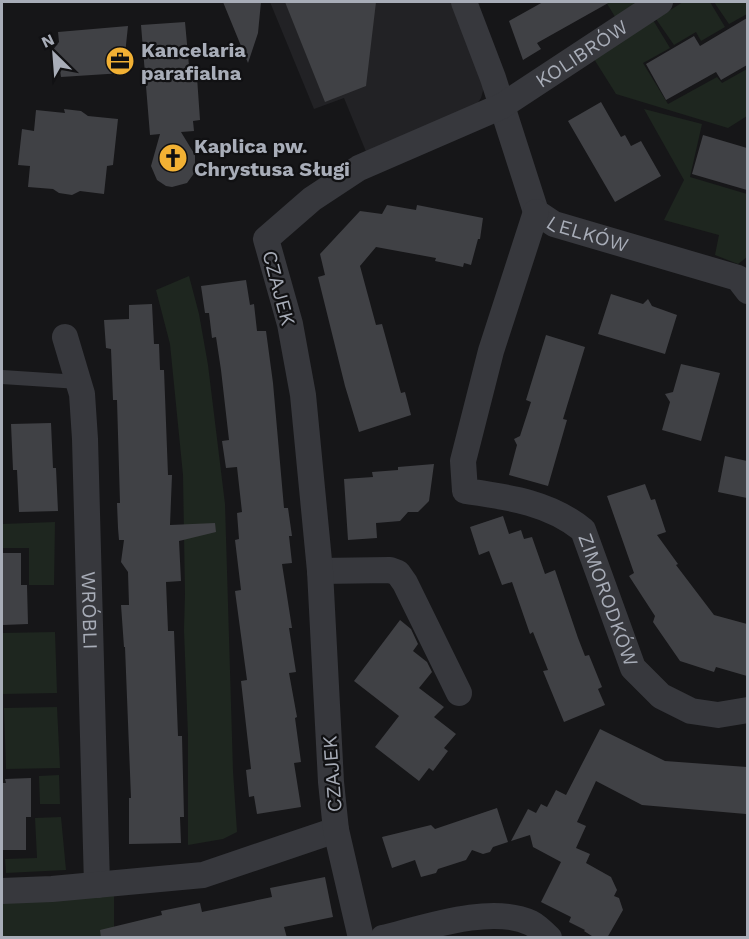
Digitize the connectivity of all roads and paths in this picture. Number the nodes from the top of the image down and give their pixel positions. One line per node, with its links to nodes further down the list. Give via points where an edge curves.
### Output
1 (464, 2): 3 (street, LELKÓW)
2 (660, 2): 3 (street, KOLIBRÓW)
3 (502, 106): 4 (street, LELKÓW); 9 (street, CZAJEK, via 359,168 312,200 266,239 290,324 303,395)
4 (536, 212): 5 (street, LELKÓW, via 554,224); 11 (street, ZIMORODKÓW, via 491,351 464,461 465,491 525,500 569,519 583,530 633,668 661,696 691,711 718,715)
5 (744, 280)
6 (65, 337): 8 (street, WRÓBLI)
7 (2, 378): 8 (lane)
8 (79, 382): 13 (street, WRÓBLI, via 85,439)
9 (320, 572): 10 (street, via 398,573); 12 (street, CZAJEK)
10 (459, 693)
11 (747, 710)
12 (336, 830): 13 (street, via 204,875); 15 (street, CZAJEK)
13 (97, 885): 14 (street)
14 (2, 891)
15 (361, 938)
16 (383, 938): 17 (street, via 465,919 502,916 531,923)
17 (549, 938)

